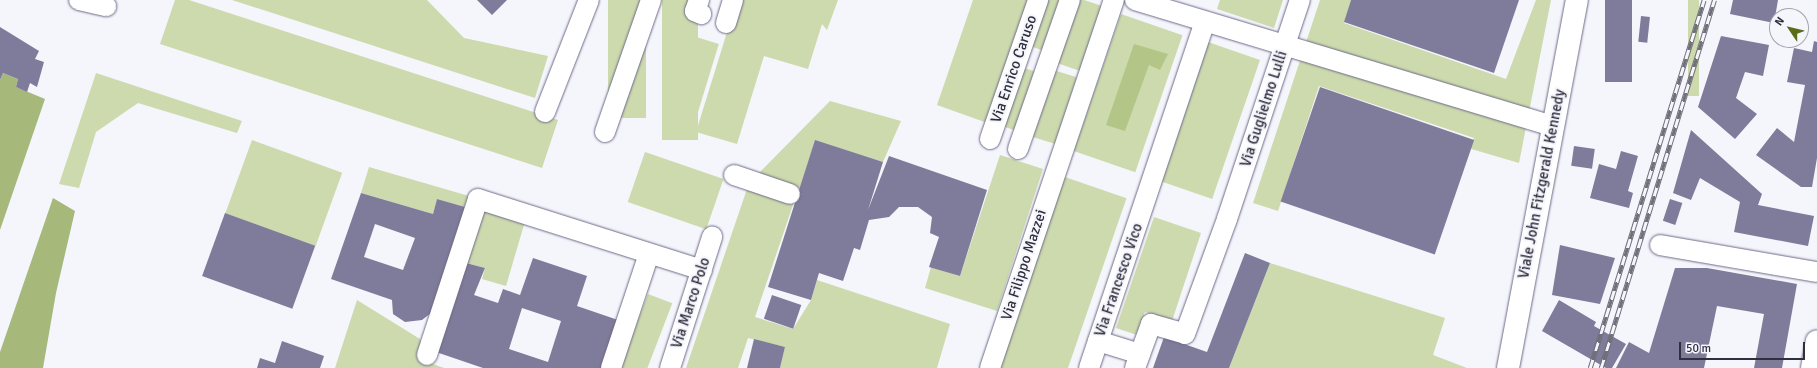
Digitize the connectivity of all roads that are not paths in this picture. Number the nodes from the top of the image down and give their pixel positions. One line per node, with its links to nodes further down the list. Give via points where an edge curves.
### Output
1 (80, 0): 11 (street)
2 (589, 0): 15 (street)
3 (651, 0): 17 (street)
4 (733, 0): 12 (street)
5 (1038, 0): 18 (street, Via Enrico Caruso)
6 (1070, 0): 19 (street)
7 (1114, 0): 33 (street, Via Filippo Mazzei)
8 (1135, 0): 13 (street)
9 (1300, 0): 14 (street, Via Guglielmo Lulli)
10 (1577, 0): 16 (main road, Viale John Fitzgerald Kennedy)
11 (106, 6)
12 (711, 16)
13 (1205, 22): 14 (street); 27 (street, Via Francesco Vico)
14 (1284, 47): 16 (street); 30 (street, Via Guglielmo Lulli, via 1227,219 1185,334 1151,324)
15 (545, 112)
16 (1552, 126): 35 (main road, Viale John Fitzgerald Kennedy)
17 (605, 132)
18 (990, 139)
19 (1018, 149)
20 (734, 175): 21 (street)
21 (790, 194)
22 (712, 237): 25 (street, Via Marco Polo)
23 (1660, 245): 26 (street)
24 (649, 254): 25 (street); 29 (street, via 478,199); 31 (street)
25 (702, 270): 32 (street, Via Marco Polo)
26 (1817, 272)
27 (1098, 341): 30 (street); 34 (street, Via Francesco Vico)
28 (1817, 341): 36 (main road)
29 (427, 355)
30 (1138, 361)
31 (611, 368)
32 (670, 368)
33 (990, 368)
34 (1089, 368)
35 (1508, 368)
36 (1812, 368)

